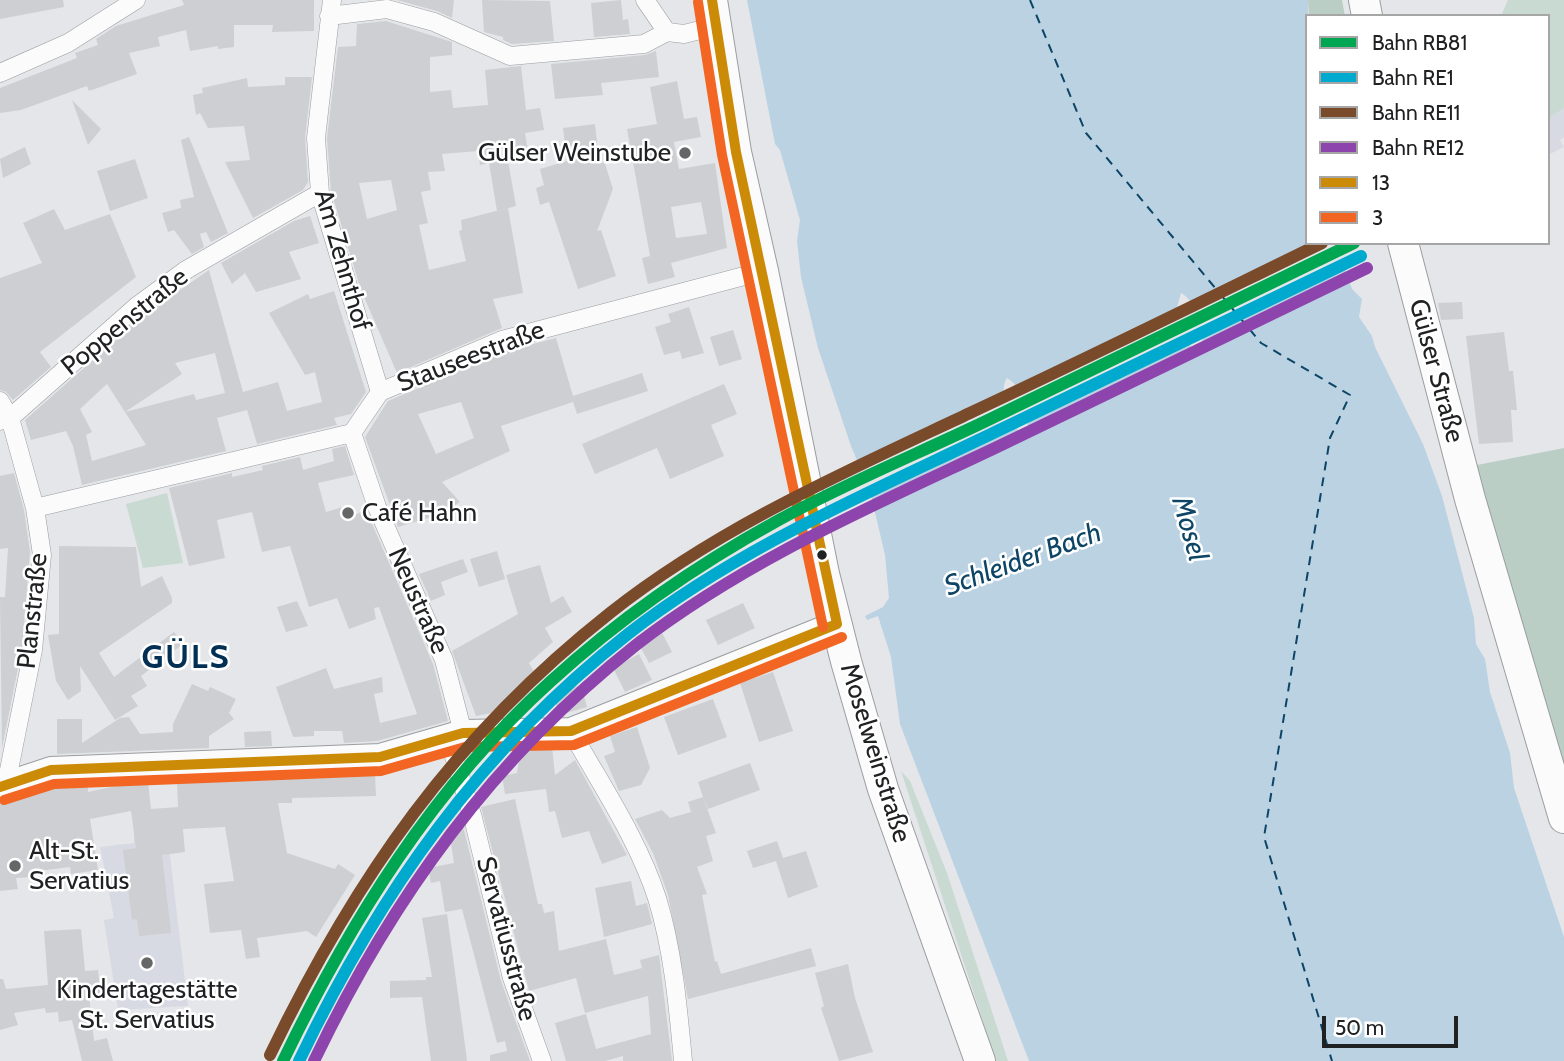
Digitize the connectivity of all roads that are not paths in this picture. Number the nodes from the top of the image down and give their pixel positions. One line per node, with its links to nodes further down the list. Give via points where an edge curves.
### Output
1 (136, 0): 6 (street, via 68,43)
2 (645, 0): 5 (street)
3 (330, 8): 5 (street, via 387,9 434,22 510,56 645,44); 7 (street, Am Zehnthof, via 316,138)
4 (714, 13): 5 (street, via 684,34); 9 (main road, Moselweinstraße, via 736,152)
5 (667, 33)
6 (0, 74)
7 (320, 193): 10 (street, Am Zehnthof); 12 (street, Poppenstraße, via 186,271 136,306)
8 (1404, 245): 19 (main road, Gülser Straße, via 1470,499)
9 (763, 271): 10 (street, Stauseestraße, via 502,340); 15 (main road, Moselweinstraße)
10 (380, 392): 13 (street, Stauseestraße)
11 (0, 401): 12 (street, Planstraße)
12 (5, 419): 14 (street, Planstraße)
13 (352, 433): 14 (street); 17 (street, Neustraße, via 377,507 444,660)
14 (35, 508): 18 (street, Planstraße, via 42,555 33,650)
15 (837, 624): 16 (street); 22 (main road, Moselweinstraße, via 883,789)
16 (571, 731): 17 (street); 21 (street, via 636,847 656,897 673,970)
17 (456, 735): 18 (street, via 380,757 51,770); 20 (street, Servatiusstraße, via 512,978)
18 (3, 786)
19 (1564, 818)
20 (542, 1061)
21 (683, 1061)
22 (980, 1061)

